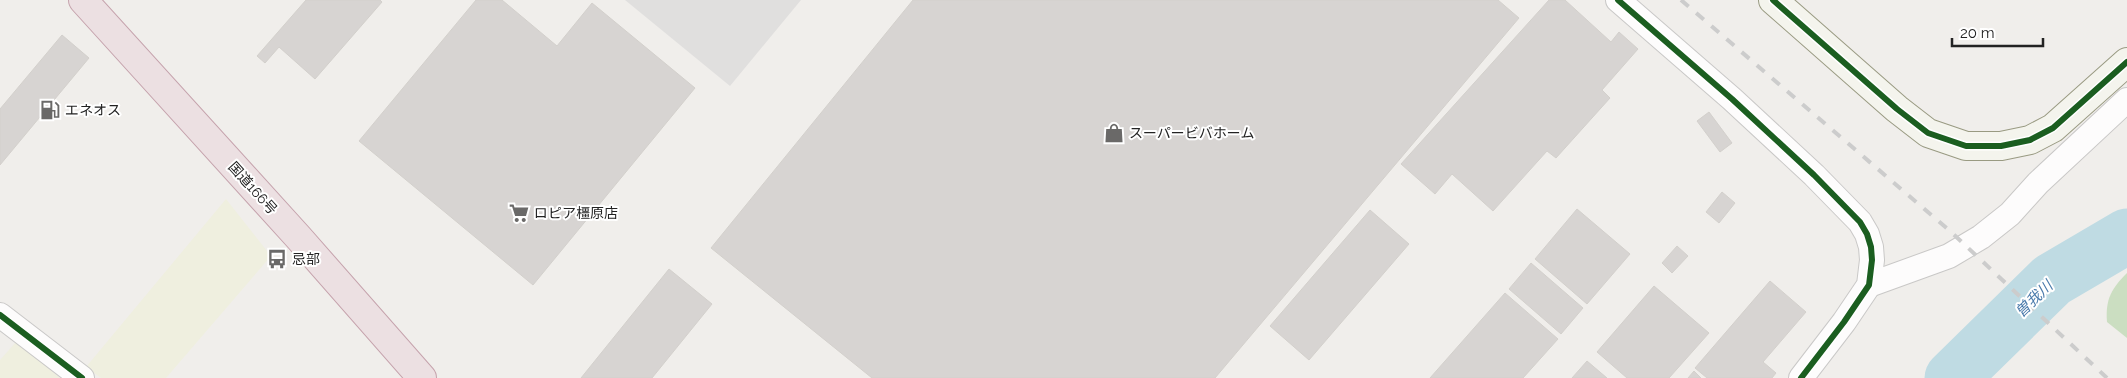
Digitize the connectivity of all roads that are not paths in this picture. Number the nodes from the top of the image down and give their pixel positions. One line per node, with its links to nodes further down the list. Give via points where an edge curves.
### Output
1 (83, 0): 9 (highway, 国道166号)
2 (1618, 0): 6 (street, via 1771,134 1860,222 1871,247 1872,272)
3 (1772, 0): 4 (street, via 1928,133 1966,146 2001,146 2030,140 2053,128)
4 (2127, 62)
5 (2127, 100): 6 (street, via 2038,183 2010,214 1981,237 1949,256)
6 (1868, 285): 10 (street)
7 (0, 315): 8 (street)
8 (82, 378)
9 (422, 378)
10 (1800, 378)

